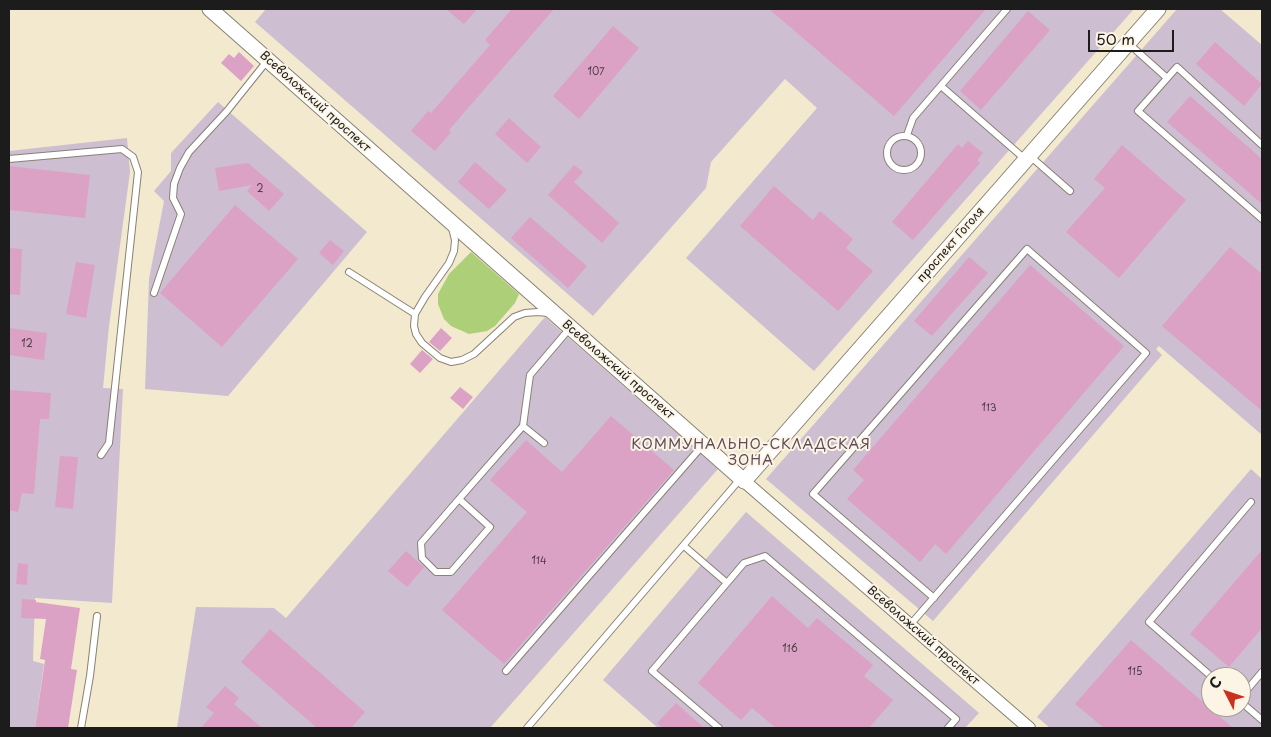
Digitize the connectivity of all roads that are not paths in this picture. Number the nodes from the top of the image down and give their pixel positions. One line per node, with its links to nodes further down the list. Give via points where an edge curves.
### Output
1 (210, 9): 5 (street, Всеволожский проспект)
2 (1007, 9): 7 (lane)
3 (1158, 9): 4 (street, проспект Гоголя)
4 (1128, 43): 6 (lane); 10 (street, проспект Гоголя)
5 (268, 60): 14 (street, Всеволожский проспект); 16 (lane, via 180,168 173,198 181,214)
6 (1167, 78): 9 (lane, via 1177,67); 13 (lane, via 1138,111)
7 (941, 86): 8 (lane, via 913,118); 10 (lane)
8 (907, 135): 8 (lane, via 918,142 922,155 914,167 901,170 890,163 887,150 894,138)
9 (1262, 145)
10 (1028, 158): 12 (lane); 24 (street, проспект Гоголя)
11 (9, 159): 23 (lane, via 122,150 133,157 138,172 109,443)
12 (1070, 191)
13 (1262, 219)
14 (452, 224): 17 (lane, via 454,252); 18 (street, Всеволожский проспект)
15 (349, 272): 17 (lane)
16 (154, 293)
17 (415, 314): 18 (lane, via 414,326 422,343 440,358 451,362 474,354 514,318 525,313)
18 (554, 314): 19 (street, Всеволожский проспект)
19 (570, 328): 20 (lane, via 530,375); 22 (street, Всеволожский проспект)
20 (523, 426): 21 (lane); 25 (lane)
21 (544, 443)
22 (703, 445): 24 (street, Всеволожский проспект); 33 (lane)
23 (101, 455)
24 (742, 480): 27 (lane); 31 (street, Всеволожский проспект)
25 (459, 500): 25 (lane, via 490,527 451,572 436,572 422,558 421,543)
26 (1251, 502): 32 (lane, via 1149,622)
27 (684, 546): 28 (lane); 39 (lane)
28 (727, 583): 40 (lane, via 652,671); 41 (lane, via 744,563 765,556 956,720)
29 (934, 598): 29 (lane, via 1146,353 1027,249 813,494); 31 (lane)
30 (97, 616): 38 (lane)
31 (910, 625): 42 (street, Всеволожский проспект)
32 (1201, 667)
33 (506, 671)
34 (1262, 672): 35 (lane)
35 (1251, 685)
36 (1251, 711): 37 (lane)
37 (1262, 720)
38 (81, 728)
39 (527, 728)
40 (719, 728)
41 (948, 728)
42 (1029, 728)

